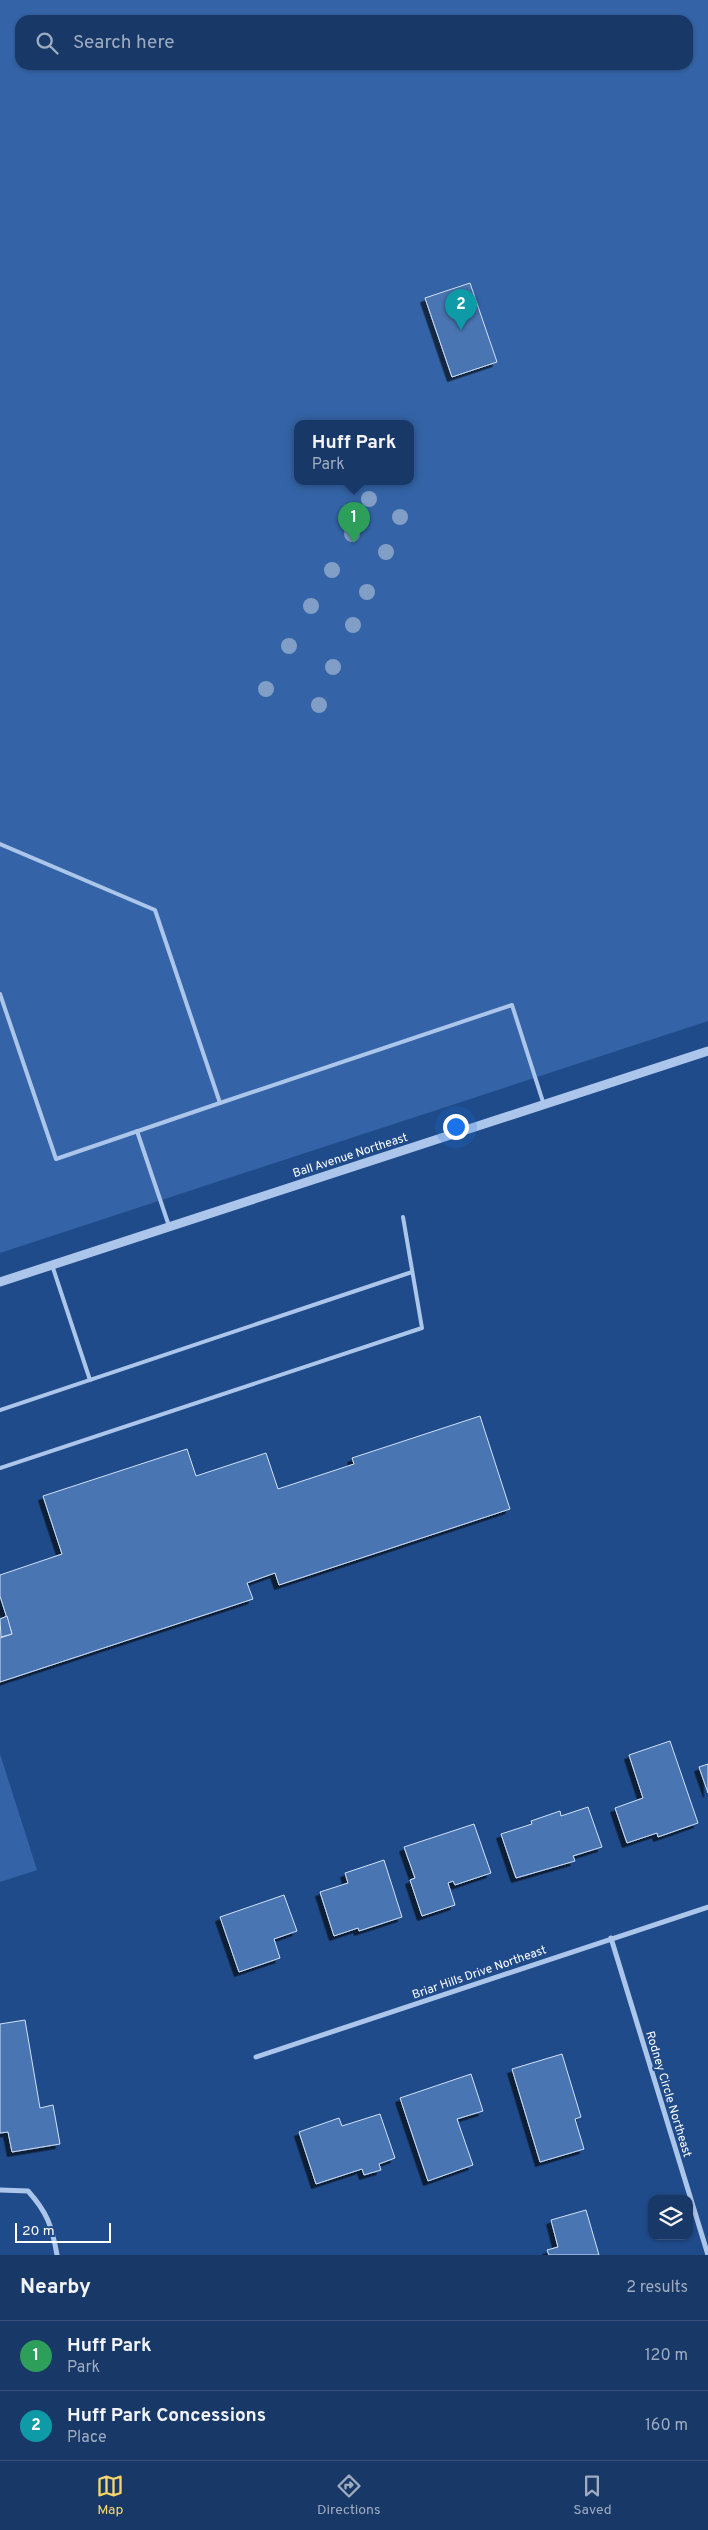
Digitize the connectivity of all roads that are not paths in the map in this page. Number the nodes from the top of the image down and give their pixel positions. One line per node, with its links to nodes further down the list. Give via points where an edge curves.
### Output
1 (0, 844): 4 (lane, via 155,910)
2 (0, 994): 6 (lane, via 56,1159)
3 (708, 1050): 5 (street, Ball Avenue Northeast)
4 (220, 1103): 5 (lane, via 512,1005); 6 (lane)
5 (544, 1105): 8 (street, Ball Avenue Northeast)
6 (137, 1131): 8 (lane)
7 (403, 1217): 10 (lane)
8 (170, 1228): 9 (street, Ball Avenue Northeast)
9 (52, 1266): 11 (street, Ball Avenue Northeast); 12 (lane)
10 (412, 1272): 12 (lane); 14 (lane, via 422,1328)
11 (0, 1282)
12 (90, 1380): 13 (lane)
13 (0, 1410)
14 (0, 1468)
15 (708, 1907): 16 (street, Briar Hills Drive Northeast)
16 (610, 1938): 17 (street, Briar Hills Drive Northeast); 20 (street, Rodney Circle Northeast)
17 (256, 2057)
18 (0, 2190): 19 (street, via 28,2191 42,2206 52,2227)
19 (57, 2255)
20 (708, 2255)

